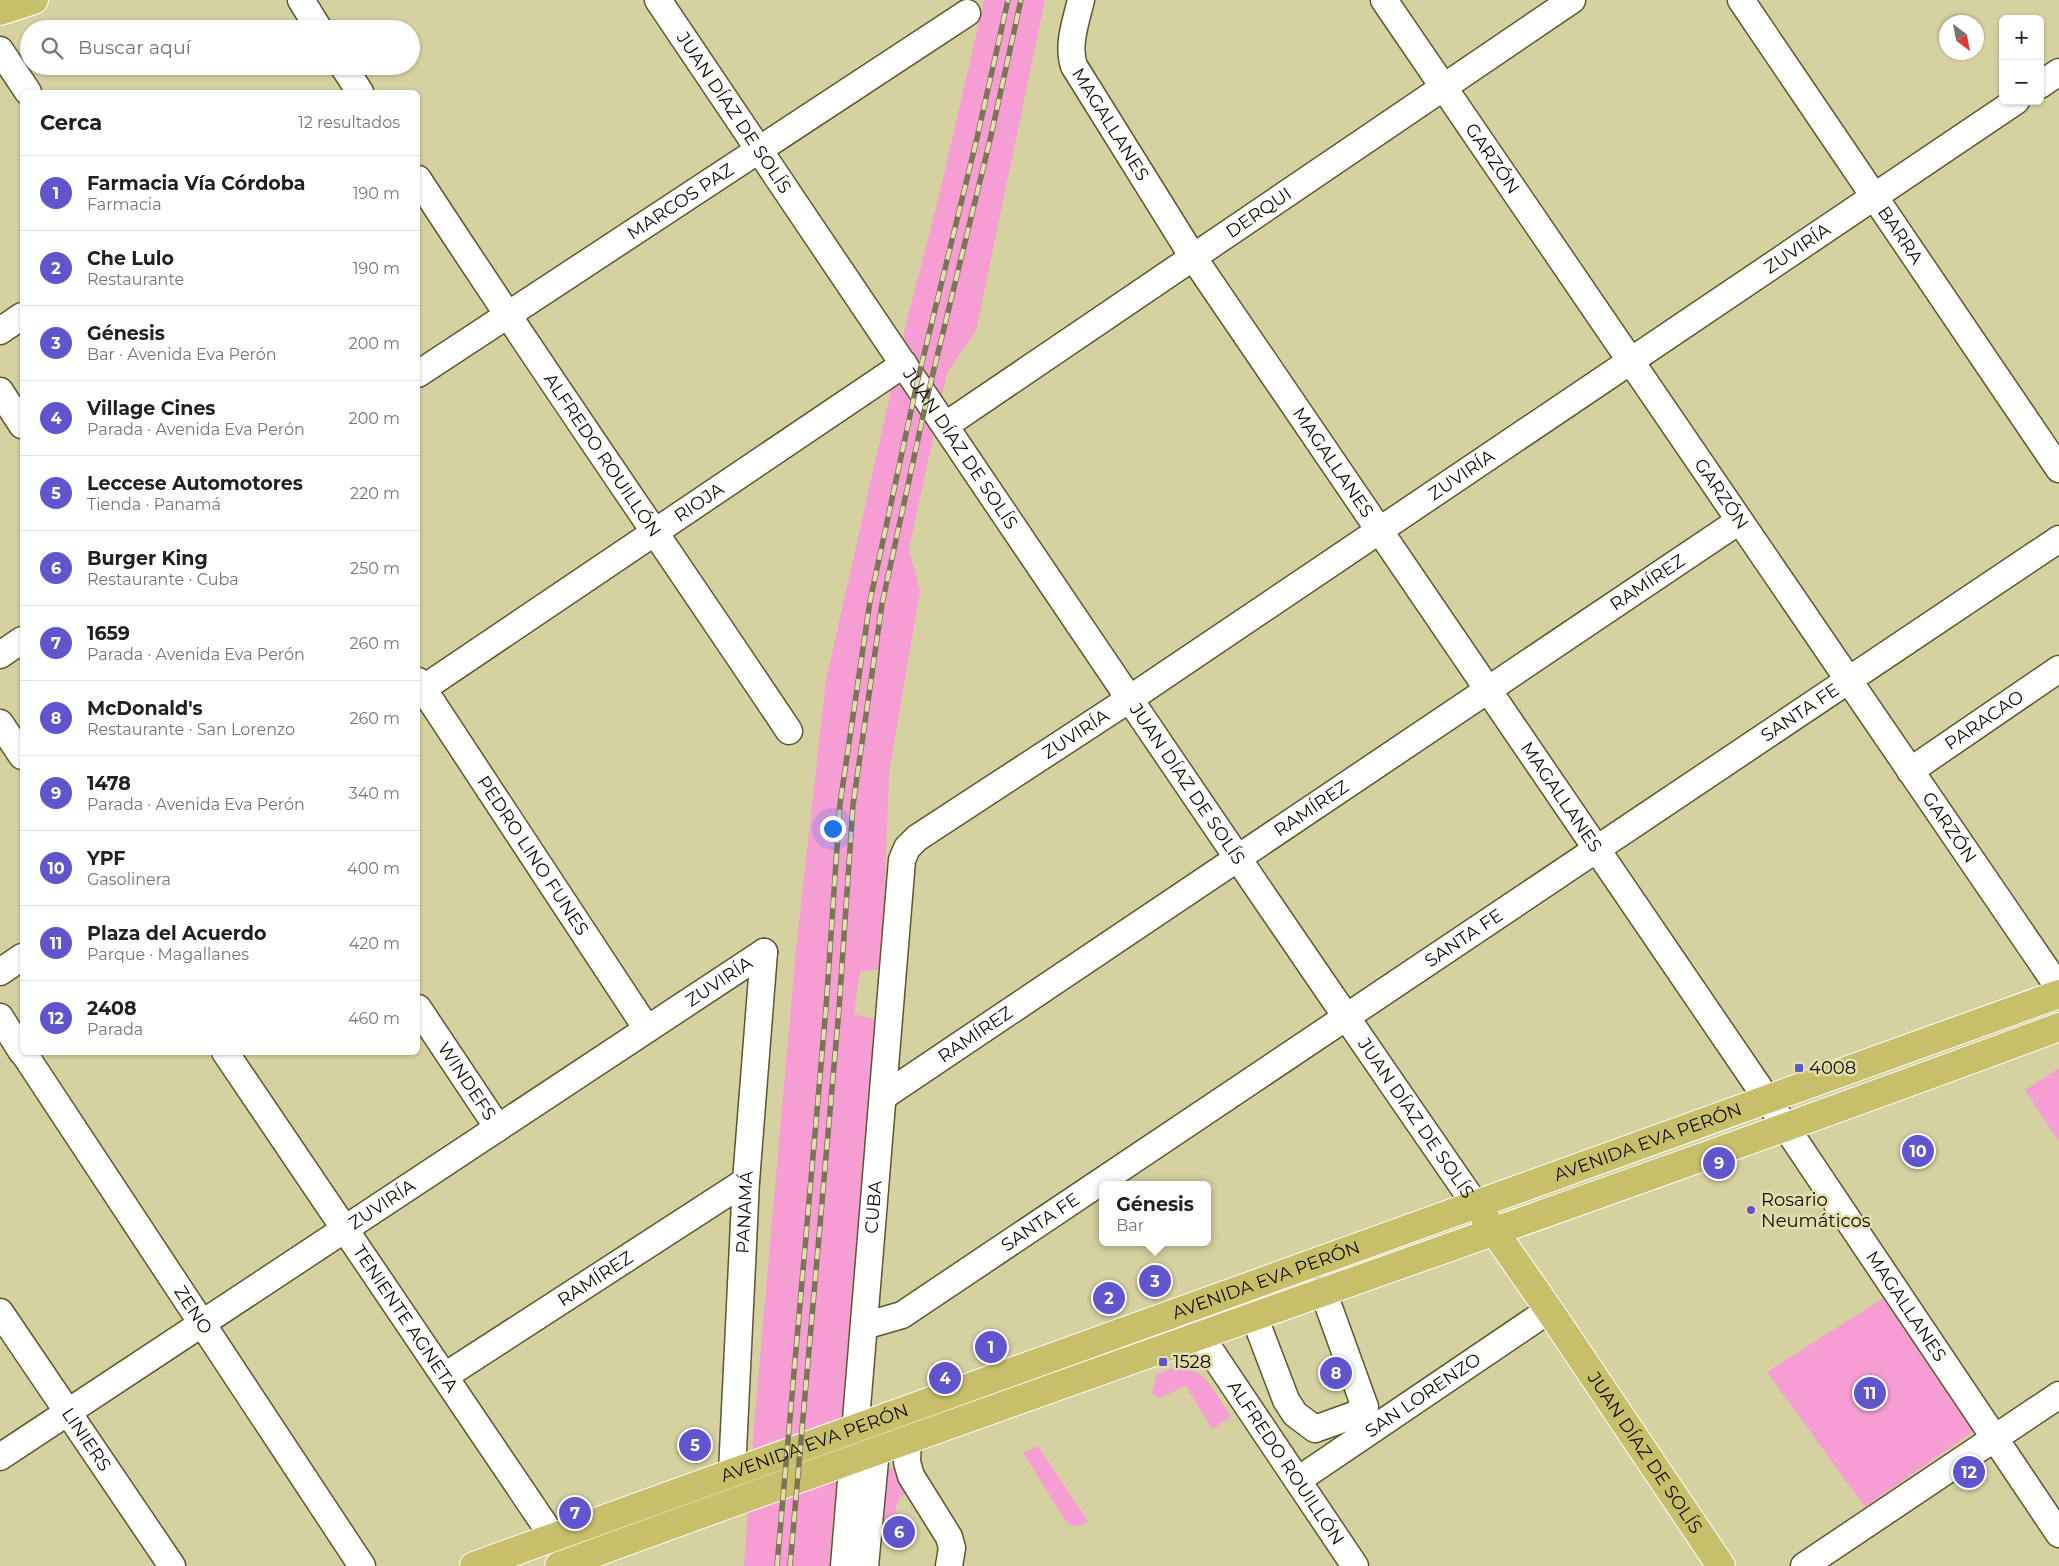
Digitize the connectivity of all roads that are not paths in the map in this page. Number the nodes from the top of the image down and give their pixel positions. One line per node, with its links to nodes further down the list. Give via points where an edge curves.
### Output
1 (34, 0): 8 (main road)
2 (301, 0): 10 (street)
3 (658, 0): 19 (street, JUAN DÍAZ DE SOLÍS)
4 (1081, 0): 22 (street, MAGALLANES, via 1070,56 1074,66)
5 (1384, 0): 15 (street, GARZÓN)
6 (1572, 0): 15 (street, DERQUI)
7 (1741, 0): 21 (street, BARRA)
8 (0, 11)
9 (967, 13): 19 (street, MARCOS PAZ)
10 (313, 20)
11 (0, 50): 16 (street)
12 (2059, 72): 14 (street)
13 (349, 75): 17 (street)
14 (2044, 82)
15 (1443, 87): 22 (street, DERQUI); 26 (street, GARZÓN)
16 (27, 90)
17 (357, 90)
18 (2010, 105): 21 (street, ZUVIRÍA)
19 (759, 149): 23 (street, MARCOS PAZ); 27 (street, JUAN DÍAZ DE SOLÍS)
20 (420, 182): 23 (street, ALFREDO ROUILLÓN)
21 (1874, 197): 26 (street, ZUVIRÍA); 32 (street, BARRA)
22 (1193, 257): 31 (street, DERQUI); 34 (street, MAGALLANES)
23 (506, 314): 28 (street, MARCOS PAZ); 35 (street, ALFREDO ROUILLÓN)
24 (20, 317): 25 (street)
25 (0, 331)
26 (1630, 361): 33 (street, GARZÓN); 34 (street, ZUVIRÍA)
27 (904, 364): 31 (street, JUAN DÍAZ DE SOLÍS); 35 (street, RIOJA)
28 (420, 373)
29 (0, 391): 30 (street)
30 (20, 422)
31 (946, 425): 44 (street, JUAN DÍAZ DE SOLÍS)
32 (2059, 469)
33 (1739, 521): 40 (street, GARZÓN); 43 (street, RAMÍREZ)
34 (1378, 531): 43 (street, MAGALLANES); 44 (street, ZUVIRÍA)
35 (656, 532): 41 (street, RIOJA); 46 (street, ALFREDO ROUILLÓN)
36 (2059, 539): 40 (street, SANTA FE)
37 (20, 641): 38 (street)
38 (0, 655)
39 (2059, 669): 48 (street, PARACAO)
40 (1849, 680): 48 (street, GARZÓN); 50 (street, SANTA FE)
41 (420, 686)
42 (420, 688): 61 (street, PEDRO LINO FUNES)
43 (1487, 690): 50 (street, MAGALLANES); 51 (street, RAMÍREZ)
44 (1131, 698): 49 (street, ZUVIRÍA, via 917,838); 51 (street, JUAN DÍAZ DE SOLÍS)
45 (0, 723): 47 (street)
46 (789, 731)
47 (20, 753)
48 (1910, 770): 55 (street, GARZÓN)
49 (907, 848): 65 (street, CUBA, via 902,860)
50 (1596, 850): 59 (street, SANTA FE); 66 (street, MAGALLANES)
51 (1237, 858): 59 (street, JUAN DÍAZ DE SOLÍS); 65 (street, RAMÍREZ)
52 (764, 952): 61 (street, ZUVIRÍA); 69 (street, PANAMÁ)
53 (20, 958): 54 (street)
54 (0, 972)
55 (2059, 988)
56 (2059, 994): 66 (main road, AVENIDA EVA PERÓN)
57 (420, 1011): 68 (street, WINDEFS)
58 (0, 1017): 62 (street, ZENO)
59 (1346, 1018): 70 (street, SANTA FE); 72 (street, JUAN DÍAZ DE SOLÍS)
60 (2059, 1026): 67 (main road, AVENIDA EVA PERÓN)
61 (647, 1029): 68 (street, ZUVIRÍA)
62 (20, 1047)
63 (25, 1055): 79 (street, ZENO)
64 (227, 1055): 73 (street, TENIENTE AGNETA)
65 (884, 1096): 80 (street, CUBA)
66 (1767, 1099): 67 (street, MAGALLANES); 72 (main road, AVENIDA EVA PERÓN)
67 (1786, 1127): 74 (main road, AVENIDA EVA PERÓN); 88 (street, MAGALLANES)
68 (498, 1128): 73 (street, ZUVIRÍA)
69 (746, 1181): 82 (street, RAMÍREZ); 92 (street, PANAMÁ)
70 (1102, 1181)
71 (1099, 1183): 80 (street, SANTA FE, via 902,1315)
72 (1475, 1204): 74 (main road, JUAN DÍAZ DE SOLÍS); 87 (main road, AVENIDA EVA PERÓN)
73 (344, 1229): 79 (street, ZUVIRÍA); 82 (street, TENIENTE AGNETA)
74 (1494, 1232): 75 (main road, AVENIDA EVA PERÓN); 76 (main road, JUAN DÍAZ DE SOLÍS)
75 (1324, 1292): 78 (main road, AVENIDA EVA PERÓN); 84 (street, via 1365,1407 1354,1415 1315,1429 1295,1414)
76 (1549, 1310): 93 (street, SAN LORENZO); 104 (main road, JUAN DÍAZ DE SOLÍS)
77 (0, 1312): 85 (street, LINIERS)
78 (1254, 1316): 81 (main road, AVENIDA EVA PERÓN); 84 (street)
79 (202, 1323): 85 (street, ZUVIRÍA); 97 (street, ZENO)
80 (864, 1326): 87 (street, CUBA)
81 (1200, 1335): 86 (street, ALFREDO ROUILLÓN); 89 (main road, AVENIDA EVA PERÓN)
82 (445, 1376): 95 (street, TENIENTE AGNETA)
83 (2059, 1395): 88 (street)
84 (1286, 1400): 86 (street)
85 (68, 1412): 91 (street, ZUVIRÍA); 96 (street, LINIERS)
86 (1255, 1416): 93 (street, ALFREDO ROUILLÓN)
87 (856, 1427): 90 (street, CUBA); 92 (main road, AVENIDA EVA PERÓN)
88 (1995, 1438): 94 (street, MAGALLANES); 105 (street)
89 (908, 1439): 90 (main road, AVENIDA EVA PERÓN); 102 (street, via 907,1462 911,1476 949,1537 952,1548)
90 (865, 1454): 99 (main road, AVENIDA EVA PERÓN); 100 (street, CUBA); 101 (street)
91 (0, 1457)
92 (732, 1472): 95 (main road, AVENIDA EVA PERÓN)
93 (1298, 1480): 103 (street, ALFREDO ROUILLÓN)
94 (2059, 1534)
95 (553, 1537): 98 (main road, AVENIDA EVA PERÓN)
96 (172, 1566)
97 (362, 1566)
98 (474, 1566)
99 (559, 1566)
100 (844, 1566)
101 (865, 1566)
102 (949, 1566)
103 (1355, 1566)
104 (1721, 1566)
105 (1804, 1566)

